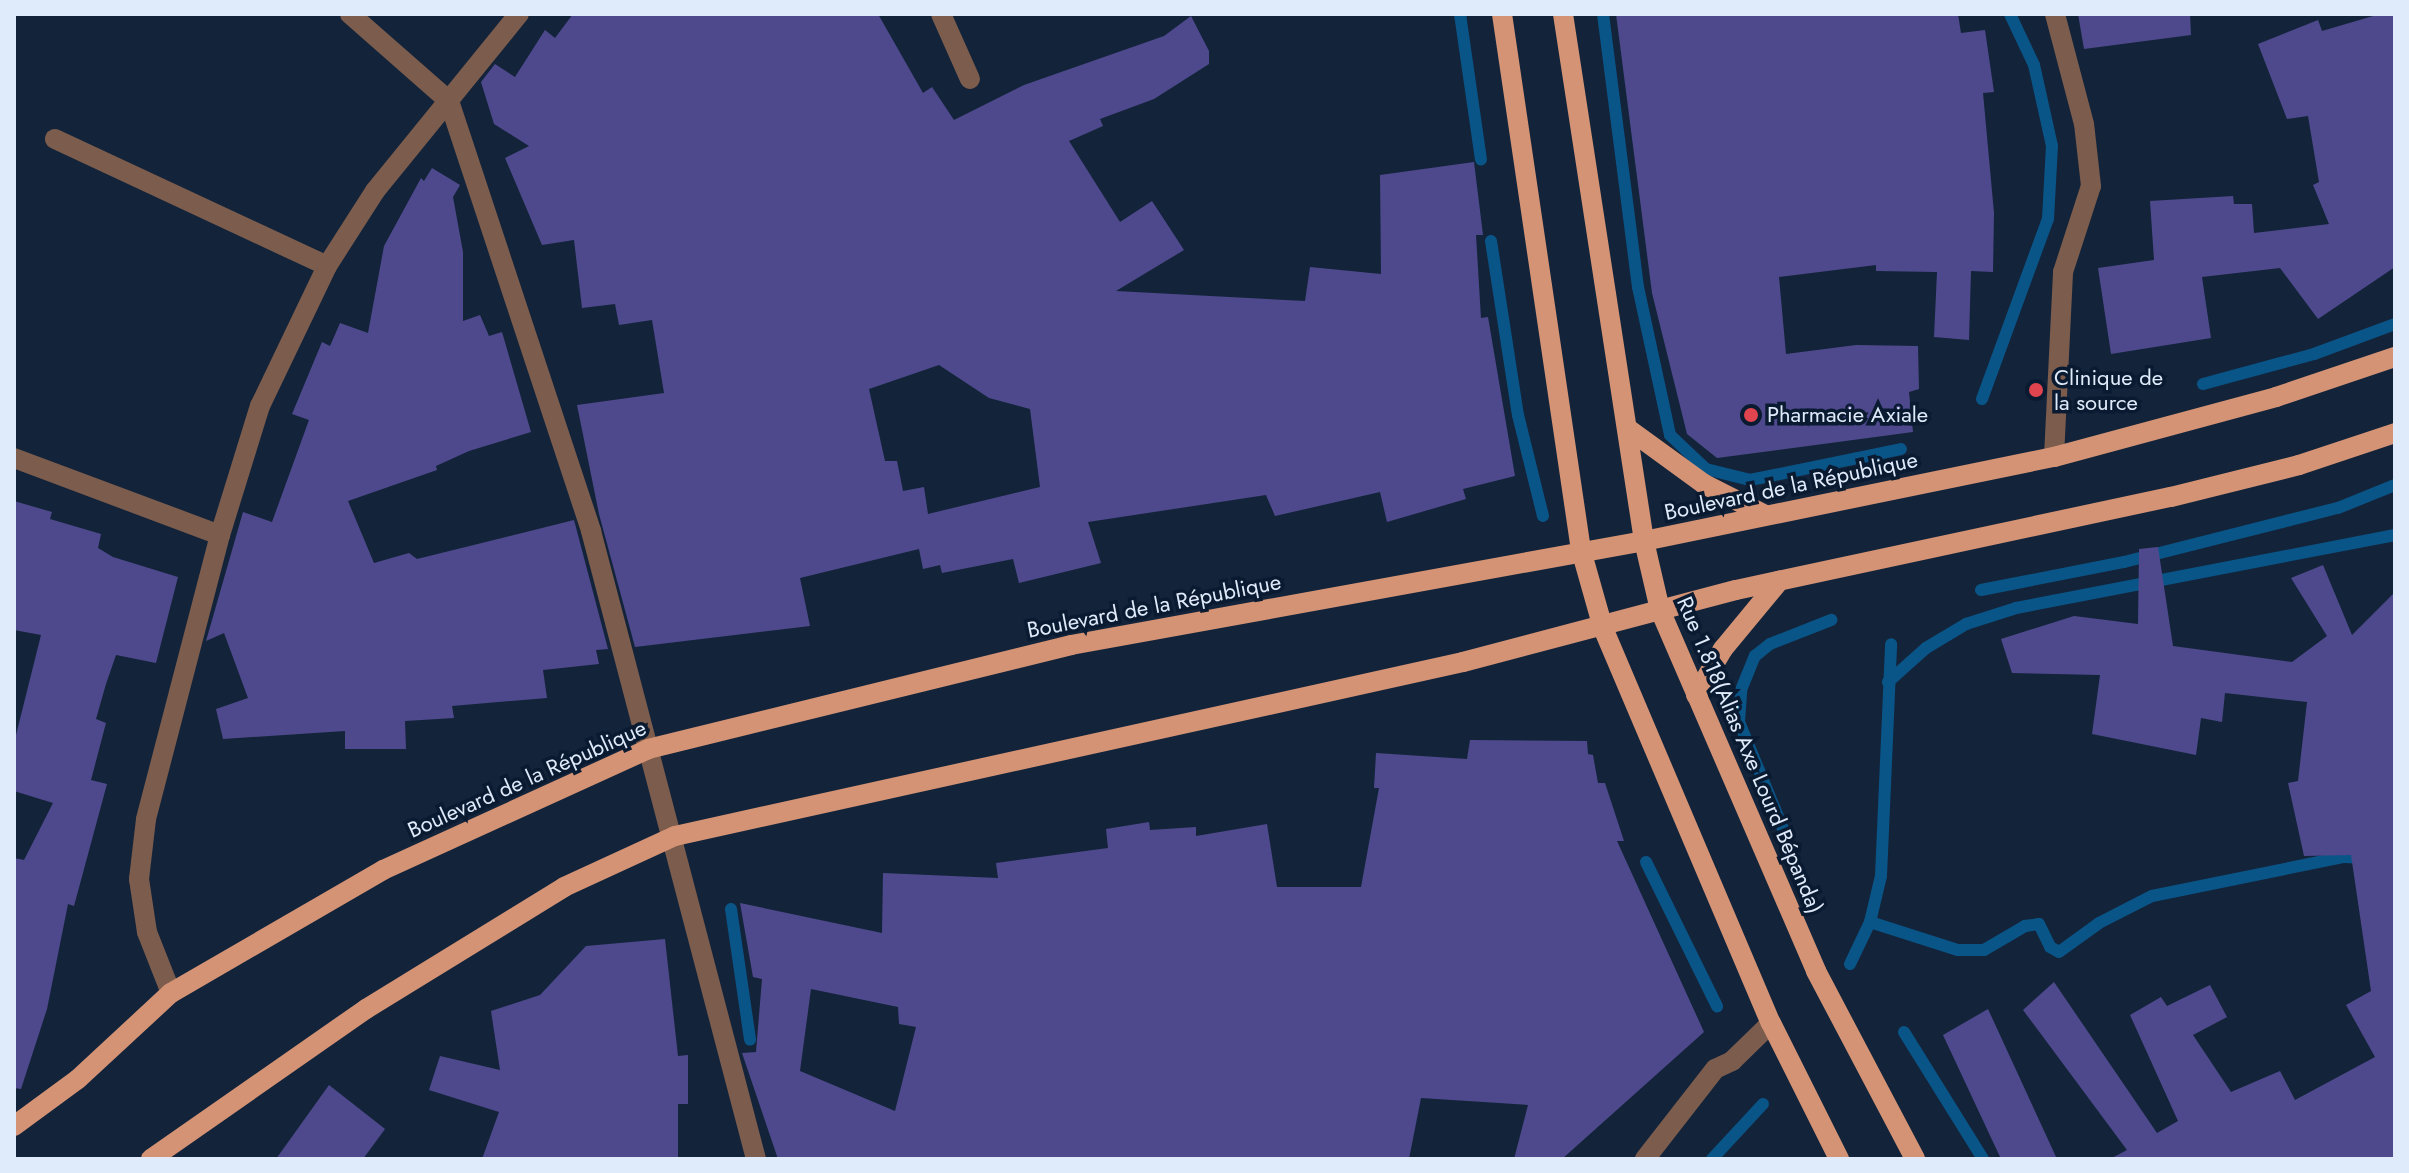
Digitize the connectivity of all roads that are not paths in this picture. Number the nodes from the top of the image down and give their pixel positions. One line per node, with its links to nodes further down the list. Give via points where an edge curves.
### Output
1 (350, 14): 8 (street)
2 (519, 14): 8 (street)
3 (941, 14): 7 (street)
4 (1502, 14): 19 (main road)
5 (1563, 14): 12 (main road, Rue 1.818(Alias Axe Lourd Bépanda))
6 (2055, 14): 14 (street, via 2084,124 2091,186 2063,272)
7 (970, 79)
8 (449, 101): 10 (street, via 375,191); 24 (street, via 591,531)
9 (55, 139): 10 (street)
10 (327, 266): 17 (street, via 260,406)
11 (2395, 357): 14 (main road, Boulevard de la République, via 2276,397)
12 (1627, 428): 16 (main road, via 1704,484); 18 (main road, Rue 1.818(Alias Axe Lourd Bépanda))
13 (2395, 433): 20 (main road, via 2299,465 2171,497)
14 (2054, 457): 16 (main road, Boulevard de la République)
15 (14, 458): 17 (street)
16 (1765, 515): 18 (main road, Boulevard de la République)
17 (220, 535): 26 (street, via 146,819 139,879 147,932)
18 (1644, 541): 19 (main road, Boulevard de la République); 21 (main road, Rue 1.818(Alias Axe Lourd Bépanda))
19 (1581, 550): 22 (main road); 24 (main road, Boulevard de la République, via 1071,645)
20 (1780, 580): 21 (main road); 23 (main road, via 1730,640)
21 (1660, 610): 22 (main road); 23 (main road, Rue 1.818(Alias Axe Lourd Bépanda))
22 (1603, 628): 25 (main road); 27 (main road)
23 (1696, 695): 33 (main road, Rue 1.818(Alias Axe Lourd Bépanda), via 1816,971)
24 (648, 749): 25 (street); 26 (main road, Boulevard de la République, via 383,870)
25 (675, 836): 29 (main road, via 564,887 366,1009); 30 (street)
26 (171, 993): 28 (main road, Boulevard de la République, via 78,1079)
27 (1771, 1023): 31 (street, via 1732,1061 1715,1069); 32 (main road)
28 (14, 1126)
29 (151, 1159)
30 (756, 1159)
31 (1645, 1159)
32 (1839, 1159)
33 (1915, 1159)

